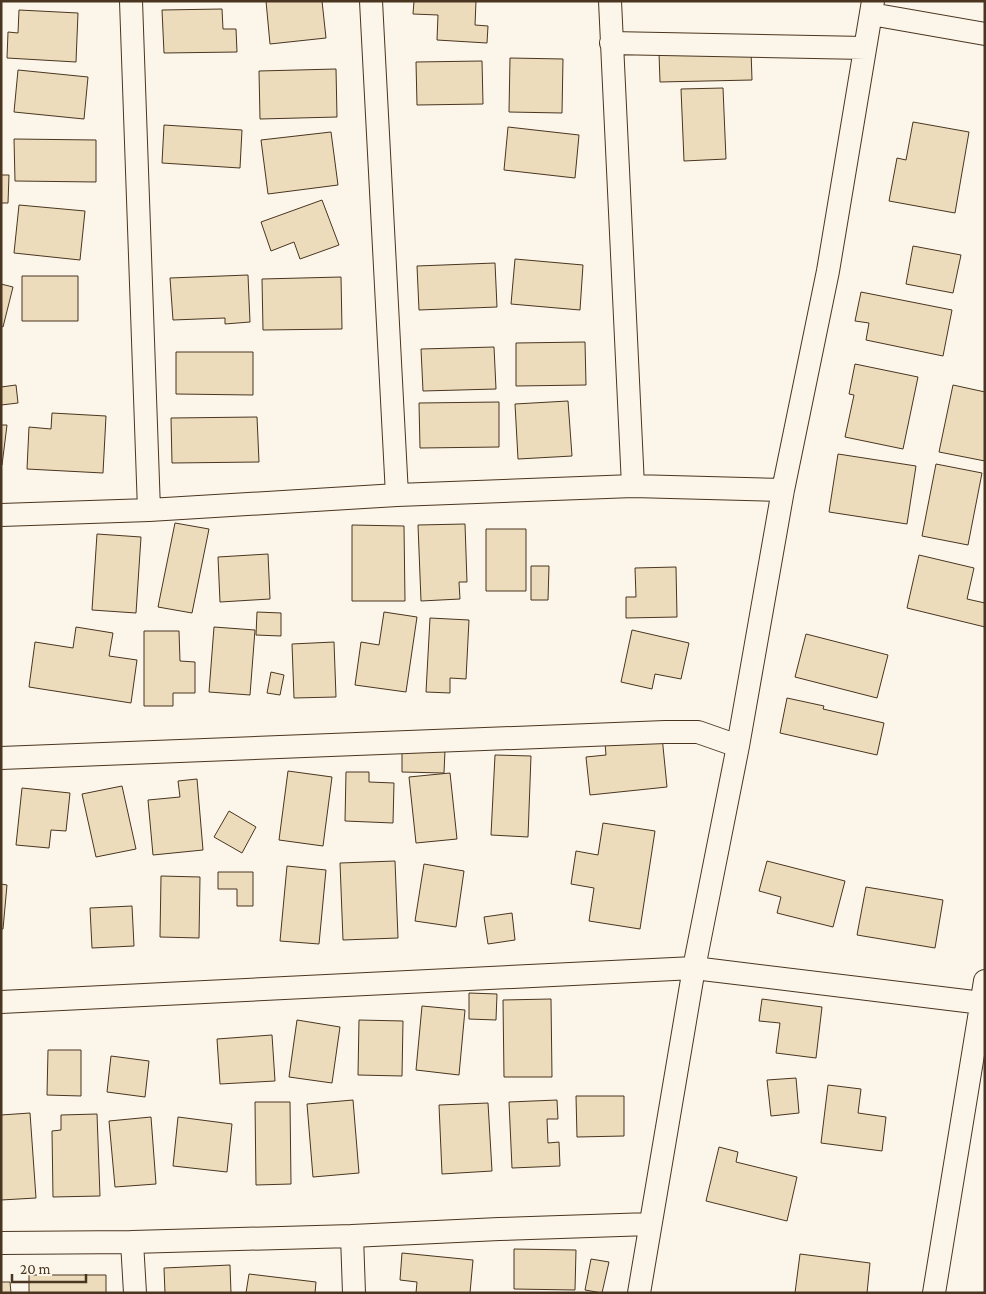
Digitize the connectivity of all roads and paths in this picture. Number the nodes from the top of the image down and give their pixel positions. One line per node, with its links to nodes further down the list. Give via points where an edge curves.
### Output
1 (131, 1): 11 (street)
2 (371, 1): 10 (street)
3 (610, 1): 6 (street)
4 (872, 8): 5 (street); 7 (street)
5 (985, 34)
6 (611, 44): 7 (street); 8 (street)
7 (865, 48): 9 (street, via 828,271)
8 (634, 486): 9 (street); 10 (street)
9 (783, 490): 13 (street)
10 (397, 496): 11 (street)
11 (149, 510): 12 (street)
12 (1, 515)
13 (738, 746): 14 (street, via 698,732 665,732); 15 (street)
14 (1, 758)
15 (694, 968): 17 (street); 18 (street); 19 (street)
16 (985, 981): 18 (street)
17 (1, 1002)
18 (982, 1003): 26 (street)
19 (650, 1224): 20 (street); 25 (street)
20 (352, 1236): 21 (street); 24 (street)
21 (132, 1242): 22 (street); 23 (street)
22 (1, 1243)
23 (135, 1293)
24 (354, 1293)
25 (639, 1293)
26 (934, 1293)

